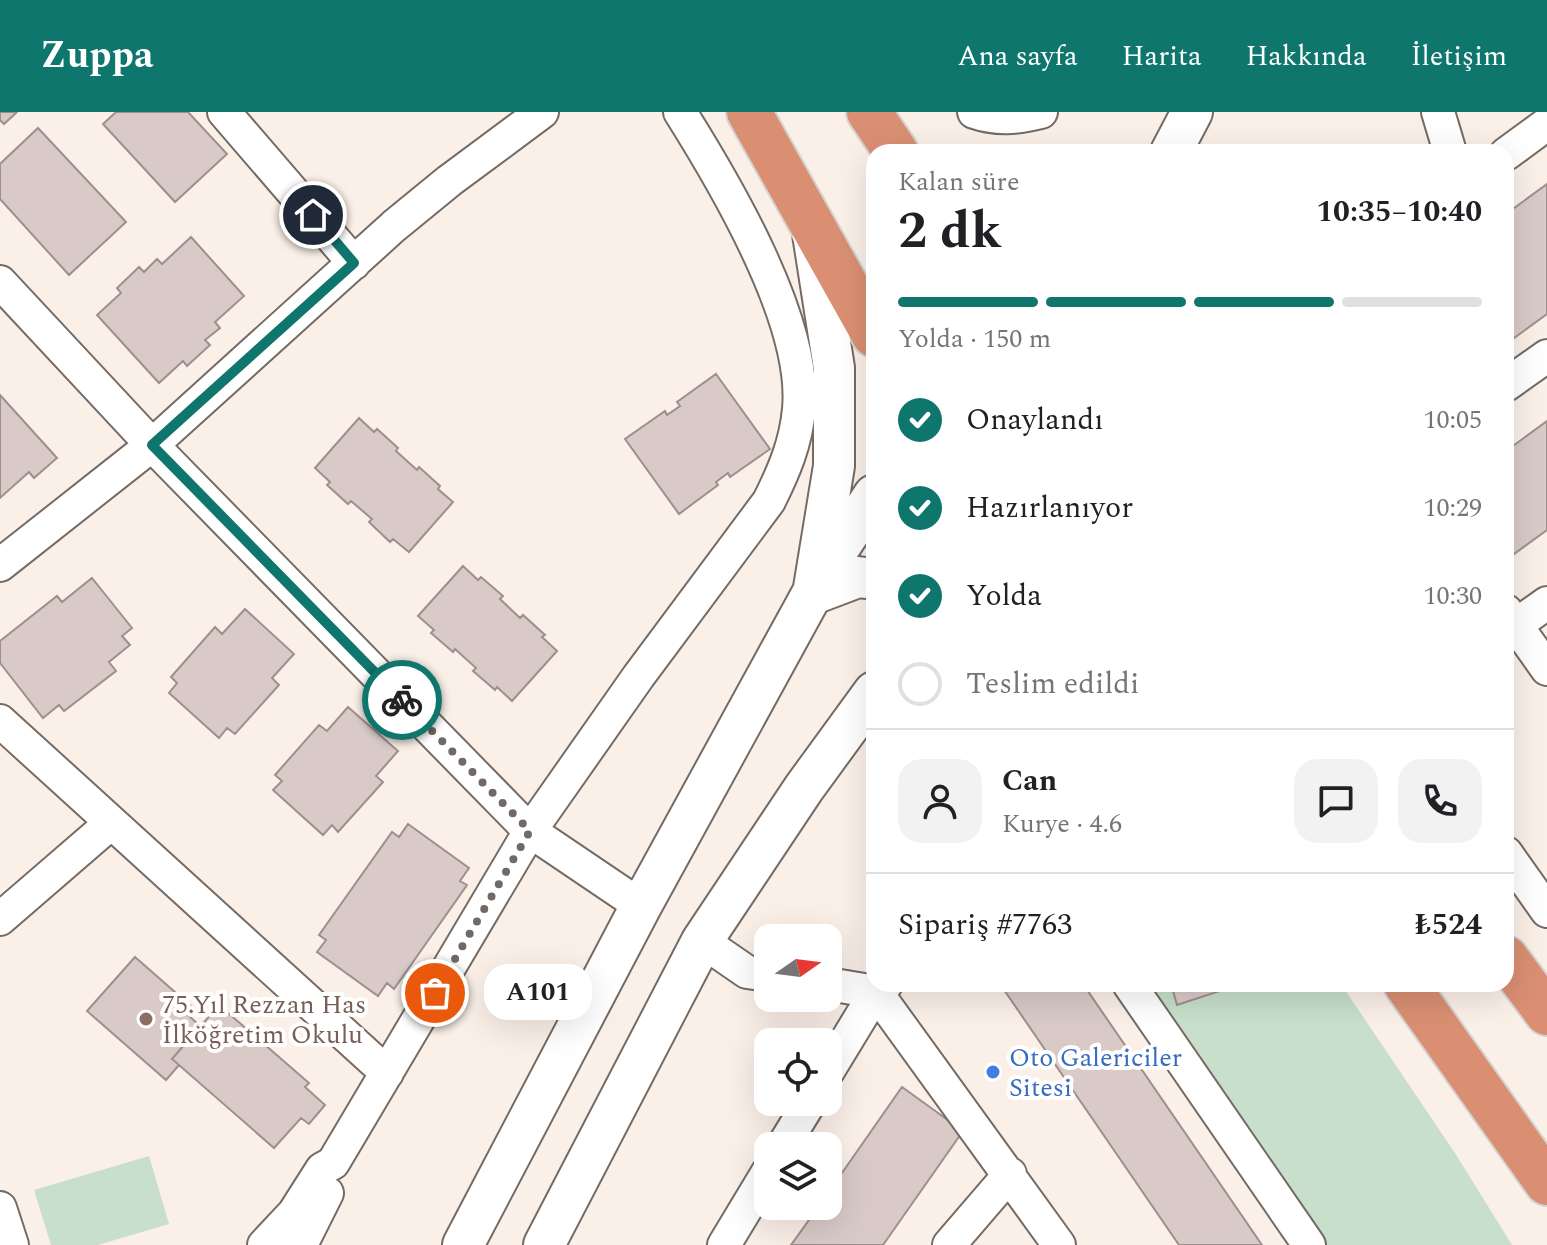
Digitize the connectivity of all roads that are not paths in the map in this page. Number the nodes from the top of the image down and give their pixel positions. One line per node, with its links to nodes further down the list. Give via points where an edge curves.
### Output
1 (224, 112): 18 (street)
2 (542, 112): 18 (street, via 449,181)
3 (680, 112): 38 (street, via 772,282 797,363 799,406 793,444 769,501)
4 (749, 112): 17 (highway)
5 (869, 112): 12 (highway)
6 (974, 112): 7 (street, via 1016,118)
7 (1041, 112)
8 (1192, 112): 13 (street)
9 (1221, 112): 14 (street)
10 (1438, 112): 15 (street)
11 (1547, 124): 16 (street)
12 (891, 144)
13 (1175, 144)
14 (1206, 144)
15 (1448, 144)
16 (1514, 148)
17 (812, 224): 20 (highway); 21 (highway); 28 (street, via 834,368 834,466)
18 (354, 263): 24 (street)
19 (0, 282): 24 (street)
20 (866, 288)
21 (866, 321)
22 (1547, 356): 23 (street)
23 (1514, 379)
24 (152, 445): 26 (street); 38 (street)
25 (866, 507): 28 (street)
26 (0, 565)
27 (866, 578): 28 (street)
28 (813, 594): 40 (street)
29 (1547, 603): 30 (street)
30 (1514, 617)
31 (1514, 622): 32 (street)
32 (1547, 669)
33 (866, 703): 36 (street)
34 (0, 721): 37 (street)
35 (866, 727): 36 (street)
36 (837, 742): 43 (street)
37 (111, 823): 42 (street); 54 (street)
38 (530, 831): 40 (street); 54 (street)
39 (1514, 864): 41 (street)
40 (641, 906): 63 (street)
41 (1547, 911)
42 (0, 919)
43 (702, 941): 45 (street); 64 (street)
44 (1514, 969): 52 (highway)
45 (754, 973)
46 (842, 985): 47 (street)
47 (866, 987)
48 (878, 992): 53 (street)
49 (884, 992): 56 (street)
50 (1135, 992): 68 (street)
51 (1412, 992): 57 (highway)
52 (1547, 1013)
53 (842, 1049)
54 (387, 1073): 55 (street)
55 (333, 1163): 61 (street, via 322,1169 294,1213); 62 (street, via 333,1182)
56 (1010, 1174): 66 (street); 67 (street)
57 (1547, 1183)
58 (754, 1195): 65 (street)
59 (0, 1208): 60 (street)
60 (12, 1245)
61 (264, 1245)
62 (301, 1245)
63 (463, 1245)
64 (544, 1245)
65 (724, 1245)
66 (949, 1245)
67 (1059, 1245)
68 (1309, 1245)

